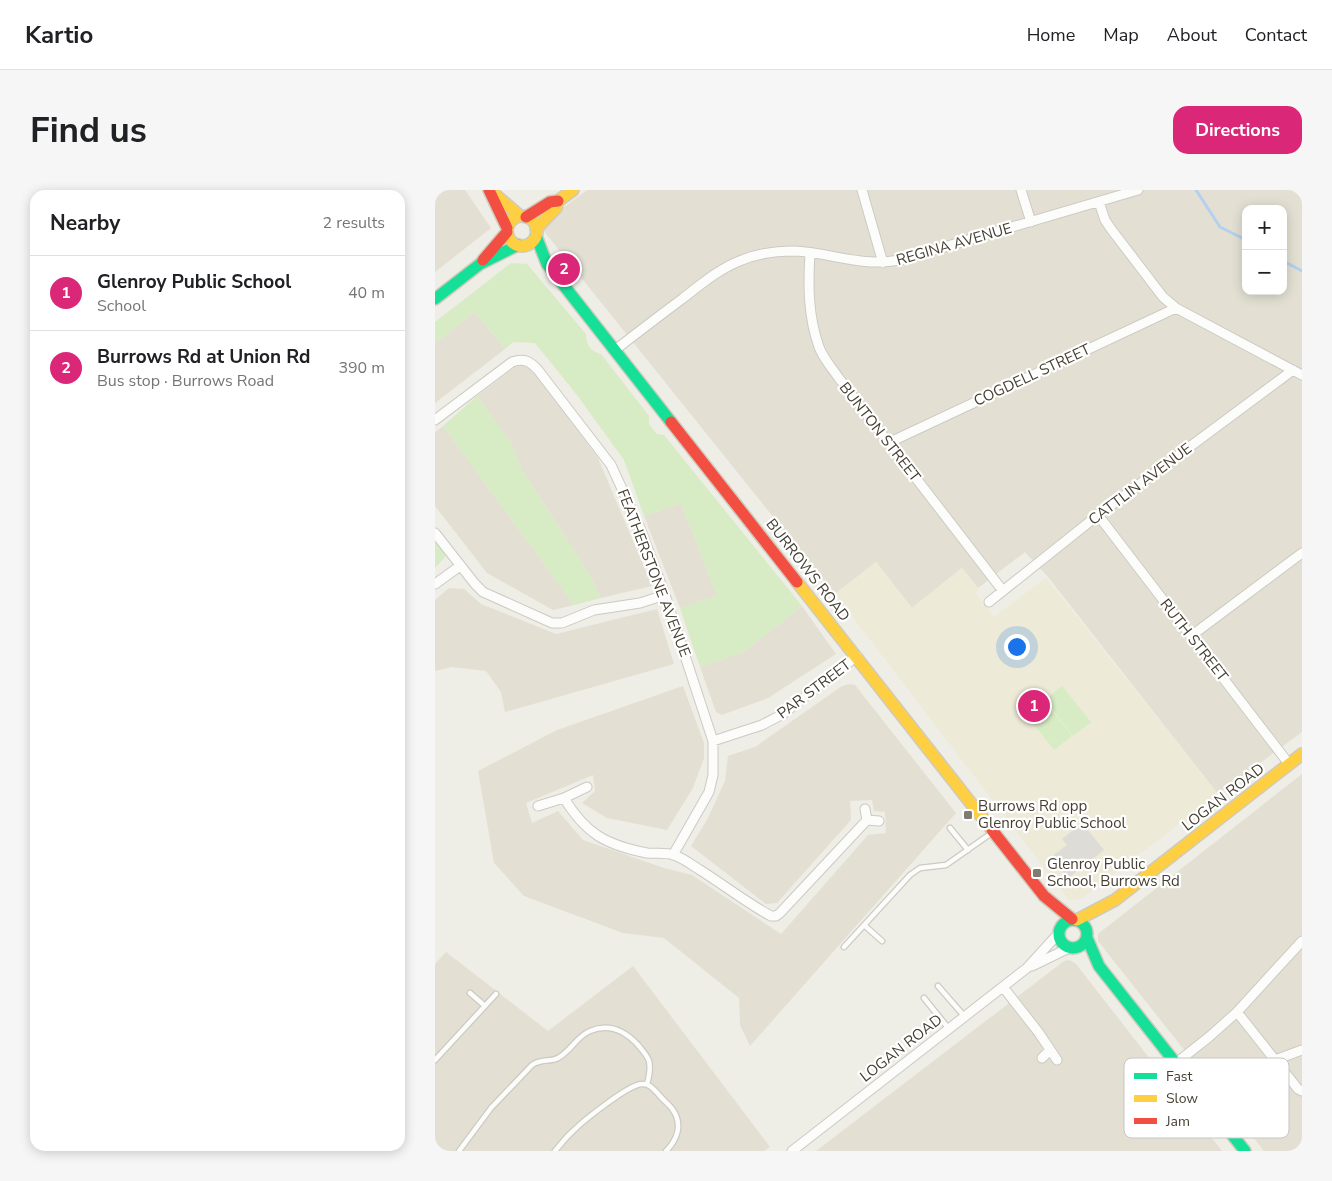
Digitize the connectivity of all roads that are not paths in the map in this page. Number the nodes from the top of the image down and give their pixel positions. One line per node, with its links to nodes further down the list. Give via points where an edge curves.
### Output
1 (490, 190): 8 (main road); 10 (main road)
2 (573, 190): 6 (main road)
3 (862, 190): 14 (street)
4 (1021, 190): 9 (street)
5 (1138, 190): 7 (street, REGINA AVENUE)
6 (558, 202): 8 (main road, via 550,202); 11 (main road)
7 (1099, 202): 9 (street, REGINA AVENUE); 18 (street, via 1111,229 1163,298)
8 (523, 217): 10 (main road, via 512,220); 11 (main road, via 532,220)
9 (1031, 222): 14 (street, REGINA AVENUE, via 918,256)
10 (507, 230): 12 (main road, via 510,240); 15 (main road)
11 (536, 232): 12 (main road, via 531,242); 16 (main road, BURROWS ROAD)
12 (521, 245): 15 (main road); 16 (main road, BURROWS ROAD)
13 (810, 253): 14 (street, REGINA AVENUE); 19 (street, REGINA AVENUE, via 778,251 742,260 721,270); 22 (street, BUNTON STREET, via 810,317 820,349)
14 (883, 263)
15 (480, 264): 17 (main road)
16 (547, 264): 19 (main road, BURROWS ROAD)
17 (435, 299)
18 (1176, 308): 20 (street); 22 (street, COGDELL STREET)
19 (615, 350): 32 (main road, BURROWS ROAD)
20 (1298, 373): 23 (street, CATTLIN AVENUE)
21 (435, 420): 29 (street, FEATHERSTONE AVENUE, via 512,362 531,362 611,465 640,528)
22 (888, 443): 28 (street, BUNTON STREET)
23 (1098, 515): 28 (street, CATTLIN AVENUE); 31 (street, RUTH STREET)
24 (435, 533): 26 (street)
25 (1302, 553): 31 (street)
26 (460, 566): 27 (street); 29 (street, via 483,592 552,623 562,623 594,610 640,603)
27 (435, 584)
28 (1003, 591): 30 (street, CATTLIN AVENUE)
29 (665, 595): 33 (street, FEATHERSTONE AVENUE)
30 (989, 602)
31 (1191, 636): 35 (street, RUTH STREET)
32 (857, 656): 33 (street, PAR STREET, via 783,714 762,725); 43 (main road, BURROWS ROAD)
33 (713, 741): 45 (street, FEATHERSTONE AVENUE, via 713,775 709,792)
34 (1302, 754): 35 (main road, LOGAN ROAD)
35 (1289, 764): 47 (main road, LOGAN ROAD)
36 (587, 787): 37 (street)
37 (564, 798): 38 (street); 45 (street, via 580,822 594,834 649,853)
38 (538, 806)
39 (865, 809): 40 (street)
40 (867, 820): 41 (street); 45 (street, via 776,916 767,914)
41 (879, 821)
42 (950, 828): 44 (lane)
43 (994, 831): 44 (lane); 46 (main road, BURROWS ROAD)
44 (969, 850): 49 (lane, via 946,865 915,870)
45 (673, 855)
46 (1045, 896): 48 (main road, BURROWS ROAD); 50 (main road, BURROWS ROAD)
47 (1115, 900): 48 (main road, LOGAN ROAD); 51 (main road, LOGAN ROAD)
48 (1075, 919): 50 (main road, via 1064,922); 51 (main road, via 1084,924)
49 (864, 925): 52 (lane); 54 (lane)
50 (1059, 931): 55 (main road, via 1061,943); 57 (street, LOGAN ROAD)
51 (1087, 934): 55 (main road, via 1082,945); 56 (main road)
52 (882, 941)
53 (1302, 941): 64 (street)
54 (844, 947)
55 (1071, 948): 56 (main road); 57 (street, LOGAN ROAD)
56 (1099, 966): 70 (main road)
57 (1027, 968): 59 (street, LOGAN ROAD)
58 (939, 986): 65 (lane)
59 (1003, 987): 65 (street, LOGAN ROAD); 67 (street)
60 (470, 993): 63 (lane)
61 (496, 994): 63 (lane)
62 (924, 998): 66 (lane)
63 (485, 1006): 74 (lane)
64 (1237, 1012): 71 (street); 72 (street)
65 (965, 1017): 66 (street, LOGAN ROAD)
66 (949, 1030): 83 (street, LOGAN ROAD)
67 (1050, 1050): 69 (street); 75 (street)
68 (1302, 1050): 73 (street)
69 (1041, 1058)
70 (1172, 1058)
71 (1183, 1058)
72 (1273, 1058)
73 (1280, 1058)
74 (435, 1060)
75 (1057, 1060)
76 (1289, 1078): 78 (street)
77 (647, 1084): 80 (lane, via 649,1062 634,1041 615,1028 591,1030 559,1058 532,1065 491,1108); 81 (lane, via 635,1086 616,1098 573,1130); 82 (lane, via 677,1116 678,1133)
78 (1302, 1091)
79 (1235, 1138): 84 (main road)
80 (459, 1151)
81 (555, 1151)
82 (666, 1151)
83 (792, 1151)
84 (1245, 1151)

